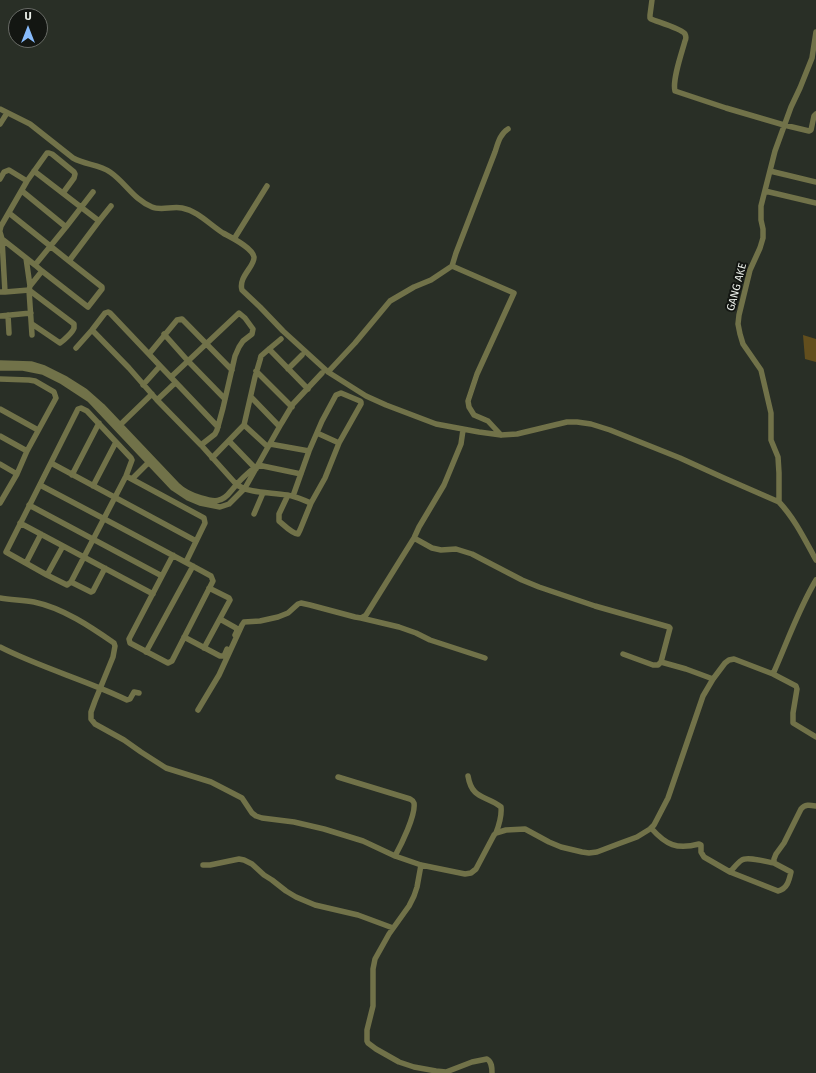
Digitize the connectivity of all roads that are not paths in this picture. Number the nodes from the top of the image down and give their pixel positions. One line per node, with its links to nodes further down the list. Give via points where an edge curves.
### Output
1 (652, 0): 7 (street, via 650,18 686,36 675,90)
2 (816, 32): 7 (street, GANG AKE, via 812,58)
3 (0, 109): 4 (street)
4 (7, 113): 6 (street); 27 (street, via 30,124 73,158 112,173 141,201 159,209 188,210)
5 (816, 114): 7 (street, via 809,131)
6 (0, 124)
7 (784, 125): 10 (street, GANG AKE)
8 (508, 129): 32 (street, via 497,144)
9 (34, 171): 12 (street); 18 (street); 18 (street, via 47,153 52,154 75,174)
10 (770, 171): 13 (street); 16 (street, GANG AKE)
11 (0, 180): 12 (street, via 4,172 9,170)
12 (27, 181): 15 (street)
13 (816, 182)
14 (267, 186): 27 (street)
15 (22, 191): 22 (street); 24 (street)
16 (765, 191): 19 (street); 105 (street, GANG AKE, via 762,206 763,238 750,270 738,324 743,344 758,364 765,384 771,413 771,440 778,457)
17 (93, 192): 21 (street)
18 (62, 193): 21 (street)
19 (816, 203)
20 (110, 206): 23 (street)
21 (81, 207): 23 (street); 24 (street)
22 (9, 213): 25 (street); 28 (street)
23 (99, 221): 30 (street)
24 (66, 227): 28 (street)
25 (0, 228): 26 (street)
26 (2, 239): 29 (street); 35 (street)
27 (234, 239): 57 (street, via 244,245 254,257 241,283 242,290)
28 (50, 246): 30 (street); 31 (street)
29 (26, 258): 31 (street); 34 (street)
30 (69, 261): 33 (street, via 102,287 89,307)
31 (34, 264): 33 (street)
32 (452, 266): 57 (street, via 390,301); 78 (street, via 514,293 477,374 468,401 474,415 488,421)
33 (42, 271): 34 (street)
34 (29, 288): 35 (street); 36 (street); 39 (street, via 74,326 60,342)
35 (2, 292)
36 (31, 313): 37 (street); 39 (street)
37 (8, 315): 38 (street); 41 (street)
38 (0, 316)
39 (32, 324): 43 (street)
40 (92, 330): 46 (street); 48 (street, via 108,312); 62 (street)
41 (9, 333)
42 (164, 334): 45 (street, via 177,320 182,319); 48 (street); 50 (street)
43 (32, 335)
44 (281, 339): 47 (street)
45 (206, 344): 50 (street); 55 (street); 55 (street, via 239,313 245,318 253,331 239,347)
46 (76, 348)
47 (269, 348): 54 (street); 56 (street, via 262,356)
48 (149, 354): 52 (street)
49 (302, 355): 54 (street)
50 (188, 361): 59 (street); 66 (street)
51 (0, 363): 71 (street, via 31,364 55,373 85,391)
52 (160, 366): 59 (street); 62 (street)
53 (0, 368): 88 (street, via 23,368 42,372 67,385 90,400)
54 (288, 369): 63 (street)
55 (232, 370): 66 (street)
56 (256, 371): 65 (street); 68 (street)
57 (328, 372): 76 (street, via 386,406 436,424)
58 (322, 373): 63 (street)
59 (171, 377): 61 (street)
60 (0, 379): 75 (street, via 35,381 54,392 56,398)
61 (175, 382): 67 (street); 74 (street)
62 (143, 385): 64 (street)
63 (308, 389): 68 (street)
64 (152, 394): 67 (street); 71 (street)
65 (251, 397): 72 (street); 73 (street)
66 (225, 399): 74 (street)
67 (157, 400): 83 (street)
68 (292, 407): 73 (street)
69 (0, 409): 75 (street)
70 (99, 423): 81 (street); 89 (street, via 83,408 78,409); 93 (street)
71 (120, 425): 88 (street)
72 (244, 425): 80 (street); 84 (street)
73 (280, 426): 84 (street)
74 (218, 427): 83 (street, via 215,434)
75 (38, 430): 85 (street)
76 (463, 430): 78 (street); 113 (street, via 461,444 444,485)
77 (317, 433): 82 (street); 82 (street, via 336,395 341,393 357,399 361,404); 86 (street)
78 (501, 435): 105 (street, via 517,434 567,422 591,424 680,458)
79 (0, 436): 85 (street)
80 (229, 441): 87 (street); 91 (street)
81 (116, 442): 95 (street, via 131,458); 98 (street)
82 (339, 442): 107 (street)
83 (201, 445): 87 (street)
84 (269, 445): 86 (street); 91 (street)
85 (27, 451): 92 (street)
86 (309, 451): 94 (street)
87 (212, 458): 96 (street)
88 (150, 461): 95 (street); 96 (street, via 182,489 204,499 224,499); 100 (street, via 180,494 200,503 226,506)
89 (51, 463): 93 (street); 97 (street)
90 (0, 464): 92 (street)
91 (257, 467): 94 (street); 96 (street); 100 (street)
92 (17, 474): 101 (street)
93 (72, 474): 98 (street)
94 (302, 474): 103 (street)
95 (129, 477): 104 (street); 115 (street, via 204,518 205,523)
96 (236, 484): 100 (street)
97 (40, 485): 108 (street); 110 (street)
98 (93, 486): 104 (street)
99 (0, 487): 101 (street)
100 (245, 488): 102 (street)
101 (7, 491): 106 (street)
102 (263, 493): 103 (street); 109 (street)
103 (290, 496): 107 (street); 107 (street, via 278,518 295,534 298,534)
104 (115, 497): 110 (street); 115 (street)
105 (779, 502): 119 (street)
106 (0, 503)
107 (311, 503)
108 (29, 505): 111 (street); 114 (street)
109 (254, 514)
110 (104, 519): 114 (street); 117 (street)
111 (20, 523): 112 (street); 121 (street, via 6,552)
112 (41, 534): 116 (street); 121 (street)
113 (414, 538): 131 (street, via 366,615); 139 (street, via 432,548 456,549 472,554 539,587 669,627)
114 (93, 539): 118 (street); 125 (street)
115 (196, 541): 120 (street)
116 (63, 546): 118 (street); 124 (street)
117 (173, 555): 120 (street); 125 (street)
118 (84, 557): 123 (street); 127 (street)
119 (816, 560)
120 (186, 562): 122 (street)
121 (26, 563): 124 (street)
122 (193, 566): 128 (street, via 211,576 213,581); 136 (street)
123 (105, 568): 127 (street, via 91,592); 129 (street)
124 (47, 575): 127 (street, via 67,585)
125 (162, 576): 129 (street)
126 (816, 580): 140 (street)
127 (71, 582)
128 (209, 588): 132 (street, via 230,600); 133 (street)
129 (153, 594): 136 (street, via 129,639 130,643)
130 (0, 598): 142 (street, via 34,602 64,612 114,643 113,657)
131 (361, 618): 138 (street, via 399,627); 144 (street, via 298,604 288,613 278,617 242,625 219,675)
132 (220, 619): 135 (street); 135 (street, via 237,630 224,656)
133 (184, 637): 135 (street); 136 (street, via 172,661 168,663)
134 (0, 647): 142 (street, via 18,657)
135 (204, 648)
136 (146, 652)
137 (623, 654): 139 (street, via 653,665)
138 (486, 658)
139 (661, 662): 141 (street)
140 (773, 674): 141 (street, via 734,659 725,663); 145 (street, via 796,686 794,723)
141 (713, 679): 149 (street, via 698,707 668,798)
142 (100, 688): 143 (street, via 127,700 134,692); 151 (street, via 91,712 93,722 166,768 211,782 242,798 256,816 324,828)
143 (139, 693)
144 (198, 710)
145 (816, 737)
146 (468, 776): 150 (street, via 470,786 477,794 500,807 501,816)
147 (338, 777): 151 (street, via 413,801 410,824)
148 (816, 806): 152 (street, via 807,805 801,808 776,854)
149 (651, 828): 150 (street, via 628,840 589,853 561,847 525,829); 155 (street, via 669,844 699,844 704,858)
150 (496, 833): 154 (street, via 480,865 472,873)
151 (397, 856): 154 (street)
152 (774, 863): 155 (street, via 744,859); 155 (street, via 790,872 784,889 772,889)
153 (203, 864): 156 (street, via 244,860 296,897)
154 (421, 866): 156 (street, via 414,896)
155 (730, 872)
156 (393, 928): 157 (street, via 373,963 372,1006 366,1039 368,1043 399,1062 414,1067 443,1072 487,1059 492,1065)
157 (492, 1073)

